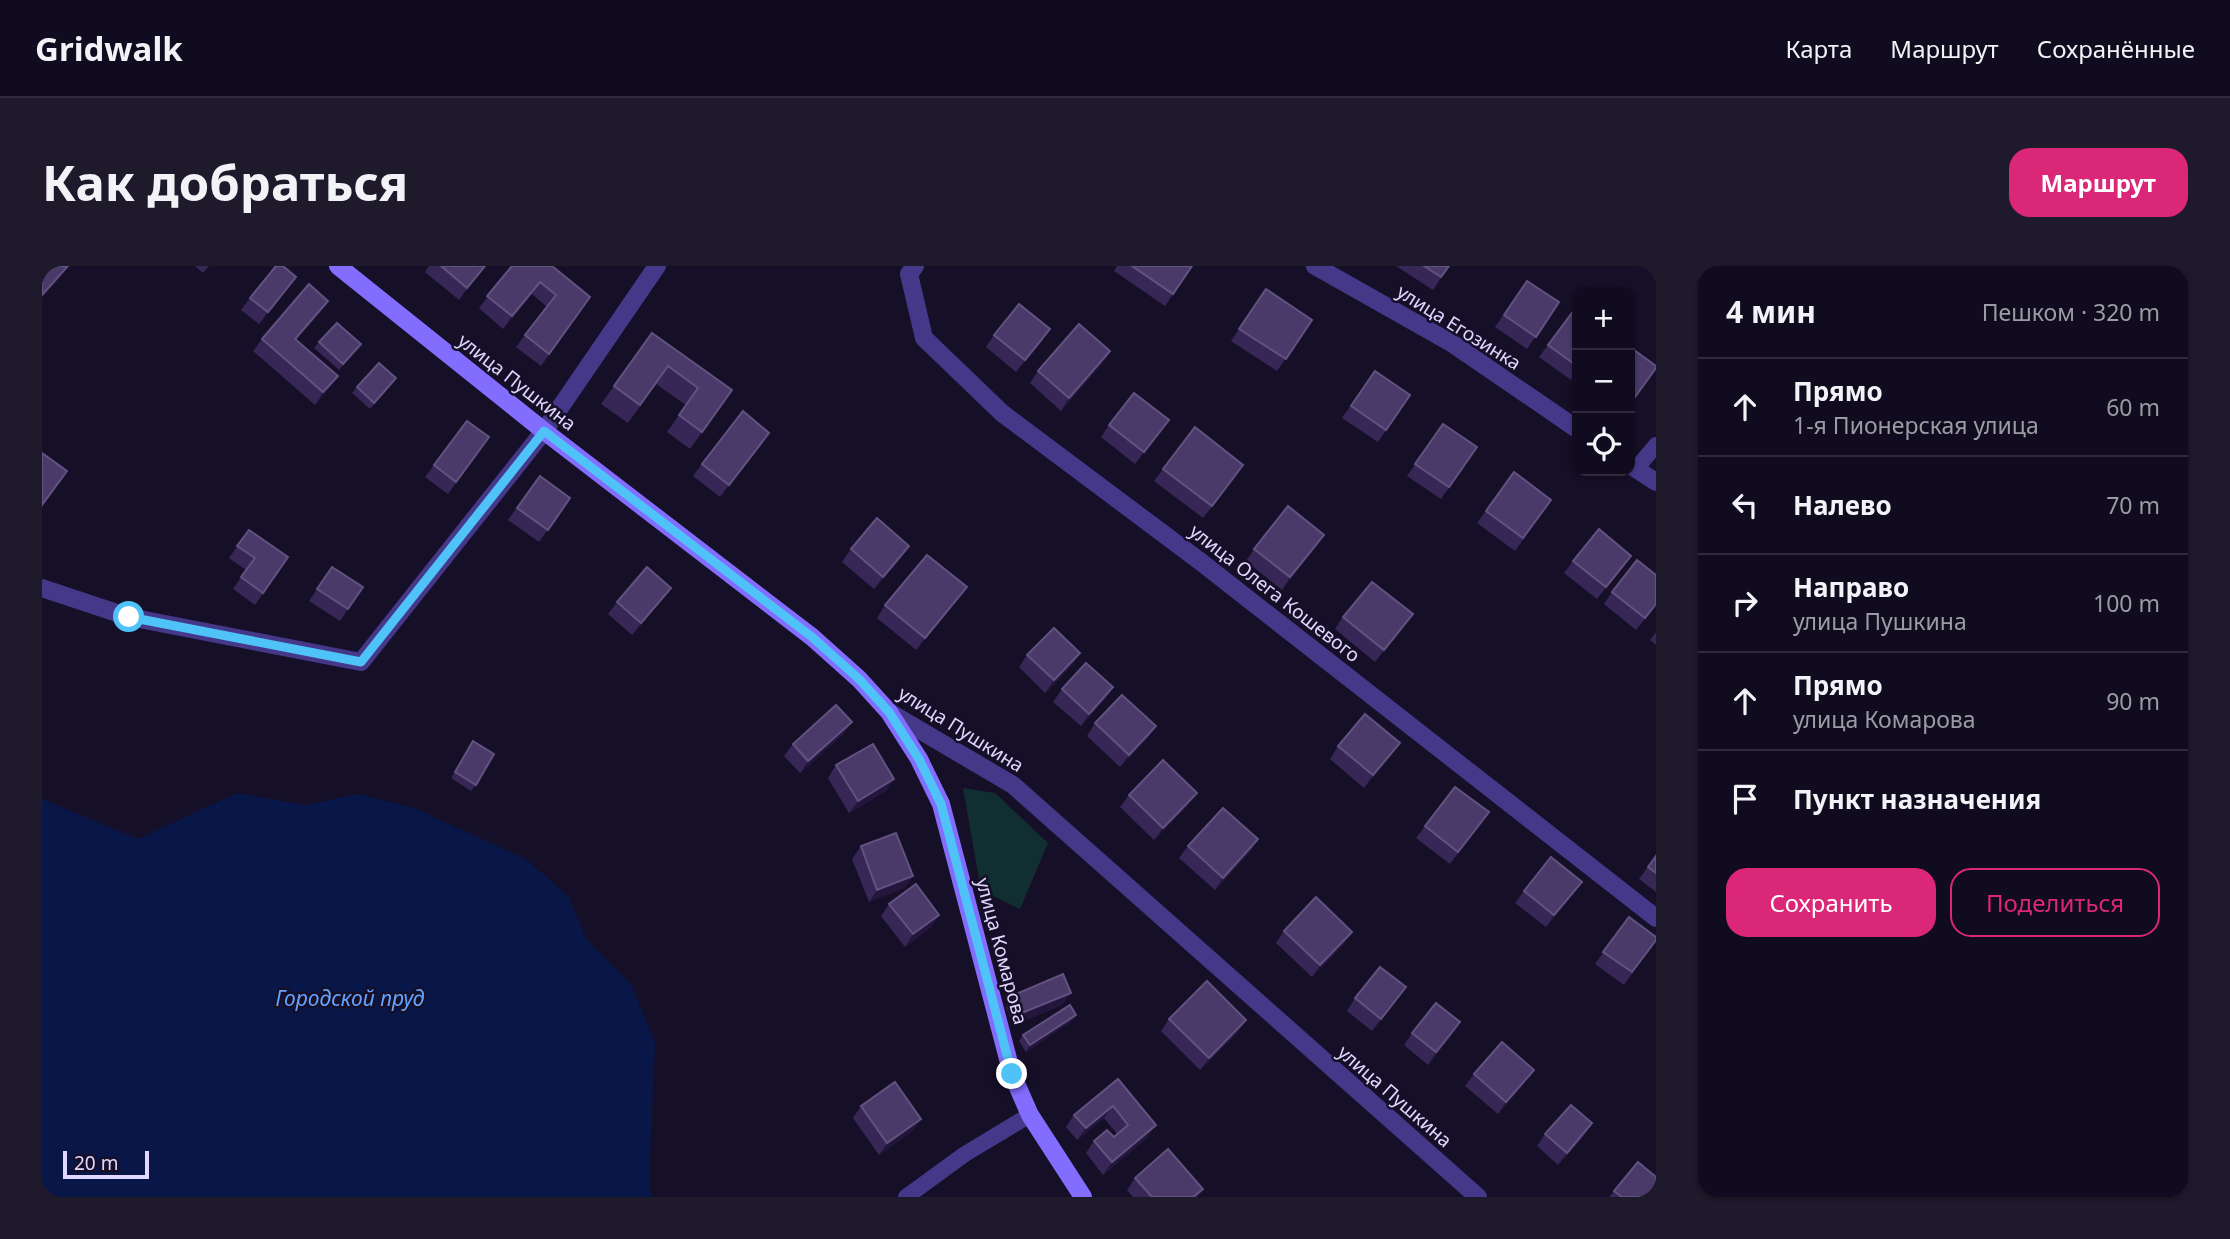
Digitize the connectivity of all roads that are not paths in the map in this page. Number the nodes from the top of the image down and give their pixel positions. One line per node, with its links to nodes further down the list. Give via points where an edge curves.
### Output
1 (338, 266): 6 (street, улица Пушкина)
2 (657, 266): 6 (street)
3 (1315, 266): 5 (street, улица Егозинка, via 1453,344)
4 (912, 270): 13 (street, улица Олега Кошевого, via 924,338 1002,413 1201,562)
5 (1572, 426)
6 (544, 431): 11 (street, via 361,662 129,617); 12 (street, улица Пушкина, via 812,637)
7 (1656, 445): 8 (lane)
8 (1635, 465)
9 (1635, 468): 10 (street)
10 (1656, 482)
11 (42, 588)
12 (889, 712): 14 (street, улица Комарова, via 941,804 1012,1074); 17 (street, улица Пушкина, via 1013,785)
13 (1656, 918)
14 (1030, 1115): 15 (lane); 16 (street, улица Комарова)
15 (906, 1197)
16 (1083, 1197)
17 (1478, 1197)

